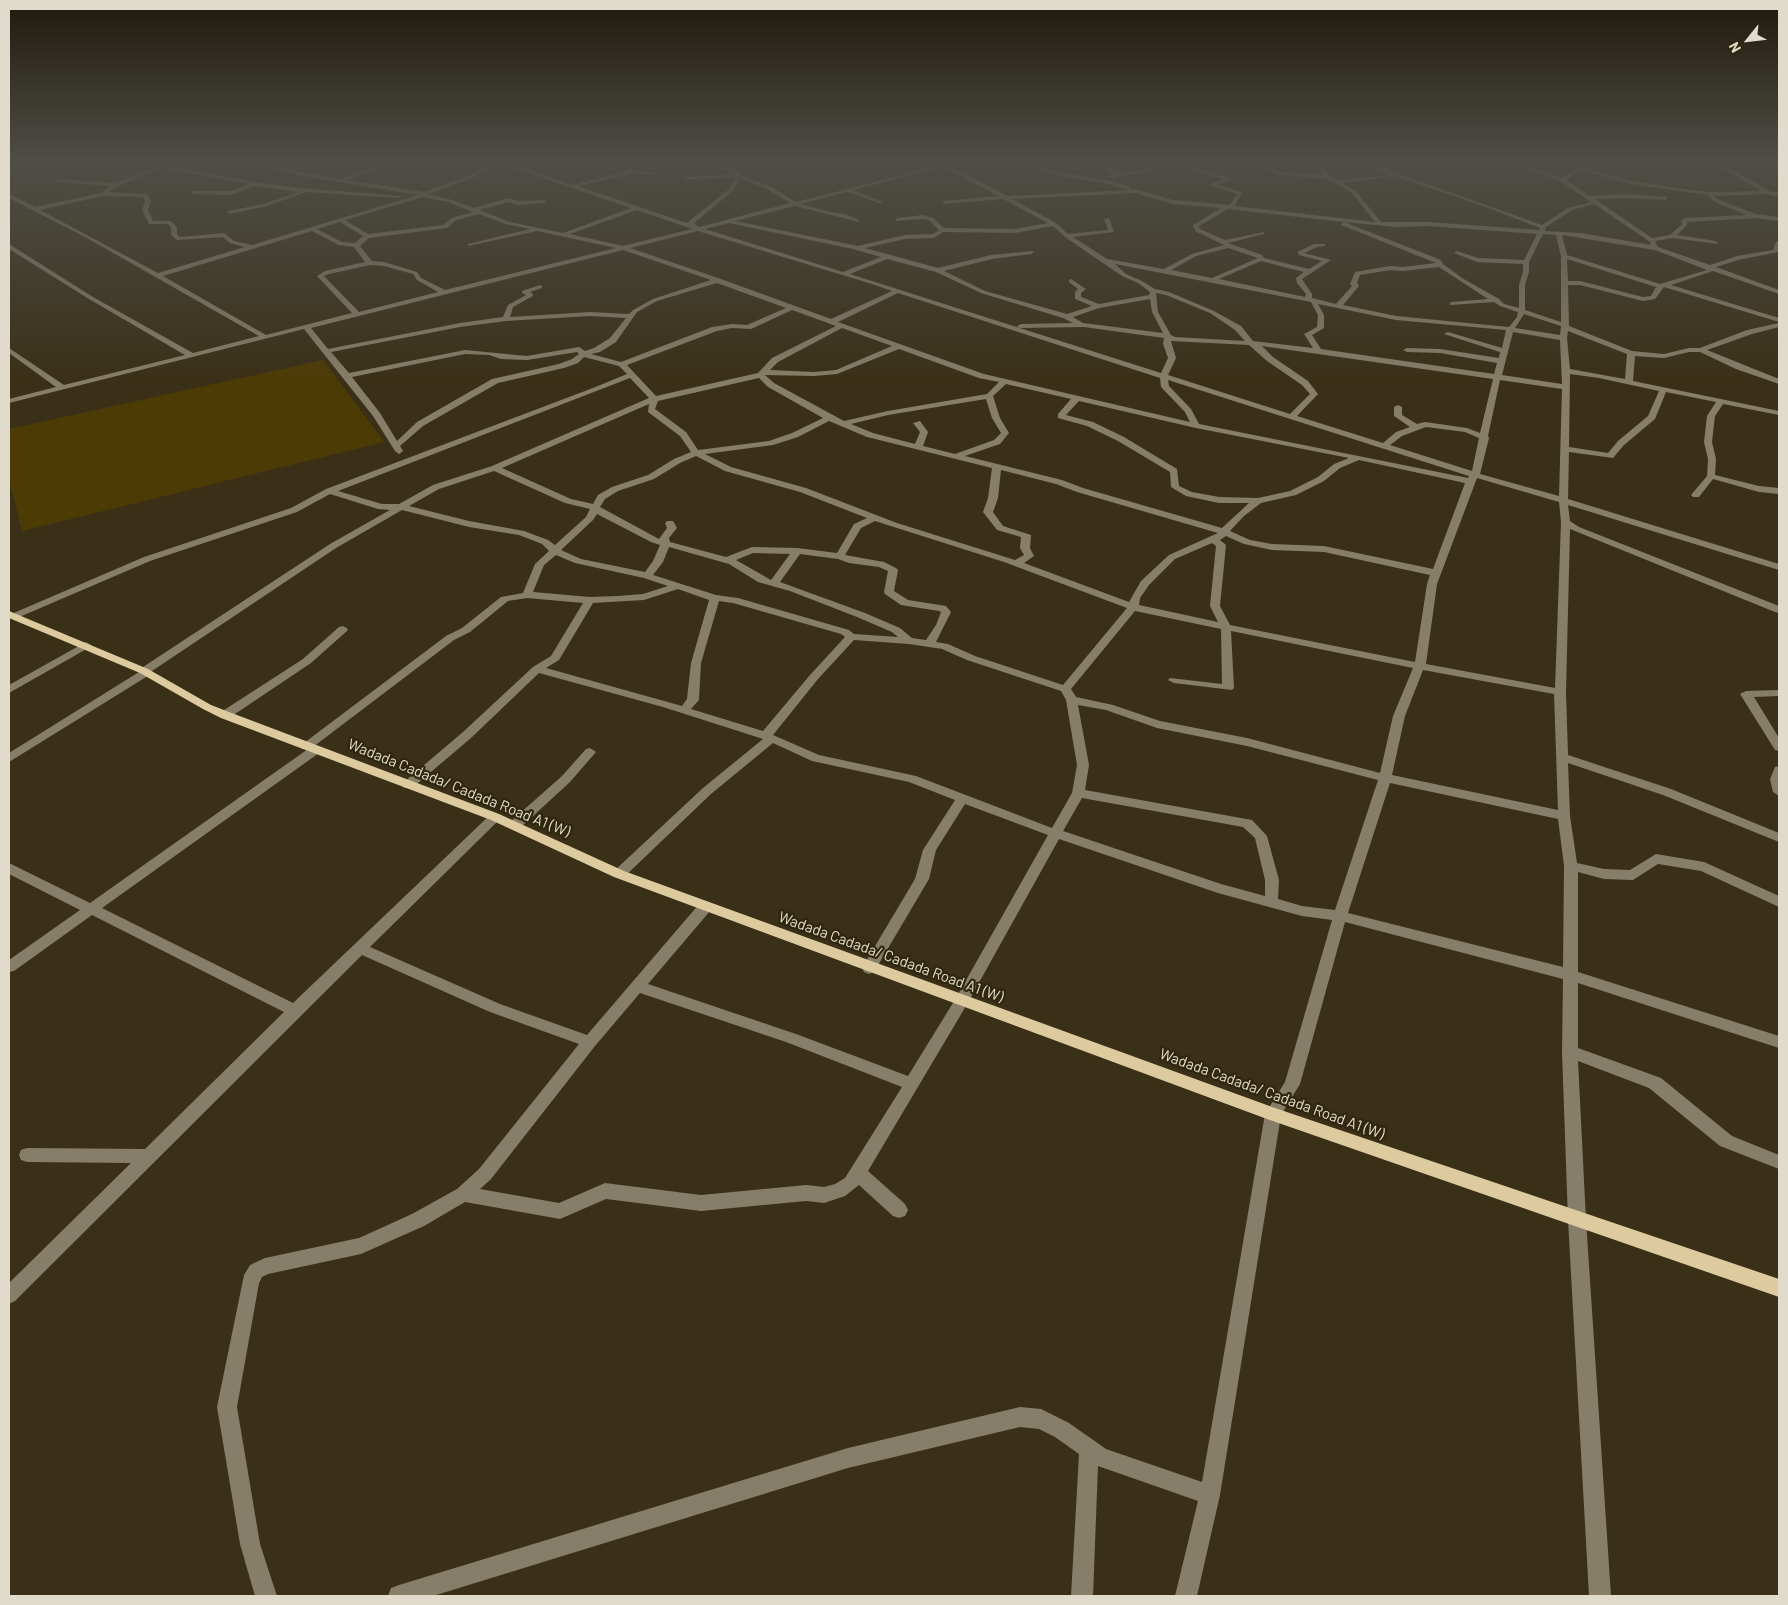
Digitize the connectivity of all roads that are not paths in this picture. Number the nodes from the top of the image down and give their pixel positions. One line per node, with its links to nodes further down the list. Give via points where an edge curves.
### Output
1 (1559, 234): 37 (street)
2 (82, 235): 49 (street)
3 (174, 235): 31 (street, via 178,239 224,235 232,242)
4 (294, 235): 31 (street)
5 (324, 235): 27 (street, via 341,244)
6 (377, 235): 20 (street)
7 (516, 235): 28 (street)
8 (563, 235): 32 (street)
9 (674, 235): 32 (street)
10 (717, 235): 48 (street)
11 (795, 235): 33 (street)
12 (935, 235): 33 (street, via 905,237)
13 (1077, 235): 21 (street)
14 (1207, 235): 26 (street)
15 (1256, 235): 26 (street)
16 (1372, 235): 43 (street, via 1439,261)
17 (1540, 235): 41 (street)
18 (1567, 235): 34 (street)
19 (1644, 235): 23 (street)
20 (367, 236): 27 (street)
21 (1067, 236): 39 (street)
22 (1672, 236): 23 (street); 25 (street)
23 (1651, 240): 34 (street)
24 (1779, 242): 44 (street, via 1776,251 1753,254)
25 (1716, 243)
26 (1226, 244): 40 (street, via 1260,256); 46 (street, via 1194,255)
27 (357, 245): 42 (street)
28 (470, 245)
29 (1323, 245): 47 (street, via 1300,252 1328,260)
30 (9, 246): 94 (street)
31 (254, 247): 49 (street)
32 (621, 248): 50 (street); 57 (street)
33 (859, 248): 38 (street)
34 (1656, 248): 44 (street)
35 (1031, 252): 45 (street, via 991,257)
36 (1457, 253): 41 (street, via 1477,260)
37 (1564, 256): 53 (street); 54 (street)
38 (887, 257): 45 (street); 48 (street)
39 (1103, 260): 46 (street); 59 (street, via 1140,282)
40 (1261, 260): 47 (street); 51 (street)
41 (1526, 262): 66 (street)
42 (370, 263): 57 (street, via 415,273 419,279); 67 (street, via 320,276)
43 (1440, 265): 60 (street); 64 (street, via 1357,273 1353,284 1356,286)
44 (1710, 267): 54 (street, via 1710,271); 58 (street)
45 (938, 270): 69 (street, via 983,292)
46 (1165, 271): 51 (street)
47 (1308, 271): 61 (street, via 1299,278)
48 (844, 274): 56 (street)
49 (156, 276): 82 (street)
50 (719, 280): 65 (street); 68 (street, via 655,300 635,310)
51 (1213, 280): 61 (street)
52 (1071, 282): 63 (street, via 1083,289 1077,298)
53 (1564, 283): 54 (street, via 1580,283 1643,299 1653,298); 77 (street)
54 (1662, 286): 71 (street)
55 (540, 287): 70 (street, via 524,292 531,295 510,306)
56 (898, 291): 72 (street); 76 (street)
57 (444, 292): 67 (street)
58 (1779, 292)
59 (1152, 294): 63 (street); 81 (street, via 1155,312); 84 (street, via 1167,293 1212,312 1238,328)
60 (1497, 300): 62 (street); 66 (street, via 1502,305)
61 (1311, 301): 64 (street); 91 (street, via 1321,315 1320,328 1308,334)
62 (1452, 304)
63 (1098, 306): 69 (street)
64 (1338, 306): 79 (street, via 1396,318)
65 (791, 308): 72 (street); 96 (street, via 748,327 716,329)
66 (1522, 310): 77 (street); 79 (street)
67 (357, 314): 78 (street)
68 (631, 316): 70 (street, via 590,314); 93 (street, via 613,340)
69 (1066, 317): 74 (street)
70 (506, 319): 90 (street)
71 (1779, 320)
72 (831, 322): 73 (street)
73 (842, 325): 85 (street); 99 (street, via 775,360)
74 (1084, 325): 76 (street); 81 (street)
75 (1779, 325): 89 (street)
76 (1004, 326): 101 (street)
77 (1565, 326): 83 (street); 92 (street)
78 (306, 328): 82 (street); 90 (street)
79 (1510, 330): 83 (street); 88 (street)
80 (1448, 334): 88 (street)
81 (1168, 336): 84 (street, via 1198,342); 101 (street, via 1166,344 1172,358)
82 (265, 337): 94 (street)
83 (1563, 338): 97 (street)
84 (1251, 343): 91 (street); 116 (street, via 1314,394)
85 (899, 346): 99 (street, via 837,372); 103 (street)
86 (9, 350): 107 (street)
87 (1407, 350): 95 (street, via 1440,351)
88 (1505, 350): 95 (street)
89 (1701, 350): 92 (street, via 1664,356); 104 (street)
90 (327, 351): 100 (street)
91 (1318, 351): 102 (street)
92 (1631, 353): 105 (street)
93 (583, 354): 96 (street); 100 (street, via 579,349 527,358 465,352); 123 (street, via 561,366 495,381 420,424)
94 (191, 355): 107 (street)
95 (1502, 361): 102 (street)
96 (622, 364): 98 (street)
97 (1566, 371): 105 (street); 106 (street)
98 (633, 374): 110 (street); 130 (street)
99 (763, 374): 110 (street); 117 (street, via 770,385)
100 (348, 376): 123 (street)
101 (1164, 376): 116 (street); 120 (street, via 1164,387 1188,411)
102 (1497, 378): 106 (street); 122 (street)
103 (1004, 382): 109 (street); 111 (street)
104 (1779, 382)
105 (1630, 383): 108 (street)
106 (1566, 387): 126 (street)
107 (63, 388): 112 (street)
108 (1663, 390): 113 (street); 126 (street, via 1652,417 1610,456)
109 (989, 396): 119 (street, via 888,412); 128 (street, via 1005,433 998,442)
110 (654, 399): 127 (street, via 652,410 683,434); 132 (street)
111 (1076, 399): 120 (street); 139 (street, via 1061,416 1090,424 1121,439 1174,471 1175,487 1189,494 1219,500)
112 (9, 401)
113 (1720, 402): 115 (street); 133 (street, via 1711,416 1708,442)
114 (1398, 407): 121 (street, via 1398,416)
115 (1779, 413)
116 (1292, 417): 124 (street)
117 (829, 418): 119 (street); 127 (street, via 770,443)
118 (917, 423): 125 (street, via 924,432)
119 (842, 424): 125 (street)
120 (1196, 426): 129 (street)
121 (1415, 427): 122 (street, via 1425,424 1467,430); 124 (street)
122 (1485, 438): 134 (street)
123 (396, 446): 130 (street)
124 (1384, 446): 134 (street)
125 (918, 447): 128 (street)
126 (1564, 449): 138 (street)
127 (696, 454): 141 (street, via 651,477 614,489 601,497); 142 (street)
128 (957, 456): 131 (street)
129 (1358, 457): 134 (street); 139 (street, via 1293,493)
130 (405, 461): 136 (street)
131 (997, 466): 145 (street, via 1059,482); 151 (street, via 988,512 1000,528 1026,536 1028,556)
132 (495, 468): 140 (street, via 436,487); 141 (street, via 568,501)
133 (1711, 476): 135 (street); 137 (street)
134 (1473, 478): 138 (street); 153 (street)
135 (1779, 491)
136 (329, 492): 140 (street, via 381,507); 162 (street, via 294,510 147,559)
137 (1696, 496)
138 (1563, 500): 144 (street); 152 (street)
139 (1258, 501): 145 (street)
140 (401, 507): 147 (street, via 522,533 545,542); 171 (street, via 333,546)
141 (595, 507): 146 (street, via 654,540); 147 (street, via 590,518)
142 (874, 518): 149 (street, via 857,526); 151 (street)
143 (670, 522): 146 (street, via 672,528 664,538)
144 (1566, 522): 161 (street, via 1576,529); 175 (street)
145 (1218, 535): 153 (street, via 1272,547 1324,549); 160 (street, via 1172,557 1145,583); 163 (street, via 1221,545 1214,606)
146 (666, 543): 150 (street); 154 (street, via 658,562)
147 (555, 551): 154 (street, via 578,560); 157 (street, via 540,564)
148 (797, 551): 149 (street); 150 (street, via 752,550); 155 (street)
149 (840, 556): 167 (street, via 881,564 893,570 888,592 905,602 942,608 946,612)
150 (726, 561): 155 (street)
151 (1016, 564): 160 (street)
152 (1779, 568)
153 (1436, 573): 169 (street)
154 (646, 576): 156 (street)
155 (774, 583): 166 (street, via 896,630)
156 (679, 586): 158 (street); 159 (street, via 644,597)
157 (527, 595): 159 (street); 182 (street, via 500,602)
158 (715, 598): 165 (street, via 734,600); 178 (street, via 696,663 693,700)
159 (590, 600): 170 (street, via 555,658)
160 (1133, 607): 163 (street); 173 (street)
161 (1779, 610)
162 (11, 615): 168 (main road, Wadada Cadada/ Cadada Road A1 (W))
163 (1226, 627): 169 (street); 172 (street, via 1228,688)
164 (343, 630): 179 (street, via 306,661)
165 (851, 636): 166 (street); 180 (street, via 814,677)
166 (909, 641): 167 (street)
167 (930, 643): 173 (street)
168 (86, 645): 171 (main road, Wadada Cadada/ Cadada Road A1 (W)); 174 (street)
169 (1420, 666): 175 (street); 187 (street, via 1399,716)
170 (537, 669): 178 (street); 188 (street)
171 (146, 672): 179 (main road, Wadada Cadada/ Cadada Road A1 (W)); 185 (street)
172 (1174, 680)
173 (1065, 689): 177 (street)
174 (9, 690)
175 (1560, 692): 184 (street)
176 (1779, 694): 181 (street, via 1746,694)
177 (1072, 700): 187 (street, via 1109,707 1157,724 1247,742); 190 (street, via 1082,765)
178 (684, 710): 180 (street)
179 (225, 715): 182 (main road, Wadada Cadada/ Cadada Road A1 (W))
180 (769, 737): 191 (street, via 816,758 912,779); 199 (street)
181 (1779, 746)
182 (311, 748): 188 (main road, Wadada Cadada/ Cadada Road A1 (W)); 203 (street)
183 (590, 752): 194 (street)
184 (1563, 757): 192 (street); 196 (street, via 1666,792)
185 (9, 758)
186 (1779, 770): 189 (street, via 1776,779)
187 (1385, 778): 192 (street); 204 (street)
188 (408, 785): 193 (main road, Wadada Cadada/ Cadada Road A1 (W))
189 (1779, 792)
190 (1078, 793): 195 (street); 200 (street, via 1247,823 1260,836 1272,880)
191 (962, 798): 195 (street); 207 (street, via 930,850 922,879)
192 (1564, 816): 197 (street)
193 (495, 818): 194 (main road, Wadada Cadada/ Cadada Road A1 (W)); 205 (street)
194 (515, 826): 199 (main road, Wadada Cadada/ Cadada Road A1 (W))
195 (1054, 833): 200 (street, via 1218,888); 210 (street)
196 (1779, 838)
197 (1571, 866): 201 (street, via 1604,874 1633,875 1656,859 1696,865); 208 (street)
198 (9, 868): 203 (street)
199 (620, 874): 202 (main road, Wadada Cadada/ Cadada Road A1 (W))
200 (1271, 902): 204 (street, via 1302,911)
201 (1779, 902)
202 (705, 907): 207 (main road, Wadada Cadada/ Cadada Road A1 (W)); 209 (street)
203 (92, 909): 206 (street); 211 (street)
204 (1340, 916): 208 (street); 216 (street, via 1292,1084)
205 (360, 948): 211 (street); 212 (street, via 495,1008)
206 (9, 967)
207 (869, 968): 210 (main road, Wadada Cadada/ Cadada Road A1 (W))
208 (1571, 975): 213 (street); 214 (street)
209 (638, 987): 212 (street); 215 (street, via 790,1038)
210 (961, 1002): 215 (street); 216 (main road, Wadada Cadada/ Cadada Road A1 (W))
211 (295, 1011): 218 (street)
212 (590, 1042): 221 (street, via 485,1174)
213 (1779, 1042)
214 (1570, 1052): 219 (street, via 1655,1084 1726,1141); 223 (street)
215 (910, 1084): 220 (street)
216 (1273, 1114): 223 (main road, Wadada Cadada/ Cadada Road A1 (W)); 227 (street)
217 (28, 1156): 218 (street)
218 (149, 1156): 225 (street)
219 (1779, 1162)
220 (858, 1172): 221 (street, via 851,1183 824,1195 806,1193 701,1203 606,1190 560,1210); 222 (street)
221 (463, 1194): 228 (street, via 418,1220 361,1246 265,1266 256,1271 250,1281 227,1408 250,1544)
222 (899, 1210)
223 (1577, 1220): 224 (main road, Wadada Cadada/ Cadada Road A1 (W)); 232 (street)
224 (1779, 1288)
225 (9, 1295)
226 (1089, 1448): 227 (street, via 1100,1457); 229 (street, via 1041,1419 1020,1417 848,1458); 230 (street)
227 (1210, 1495): 231 (street)
228 (266, 1596)
229 (399, 1596)
230 (1082, 1596)
231 (1186, 1596)
232 (1600, 1596)

